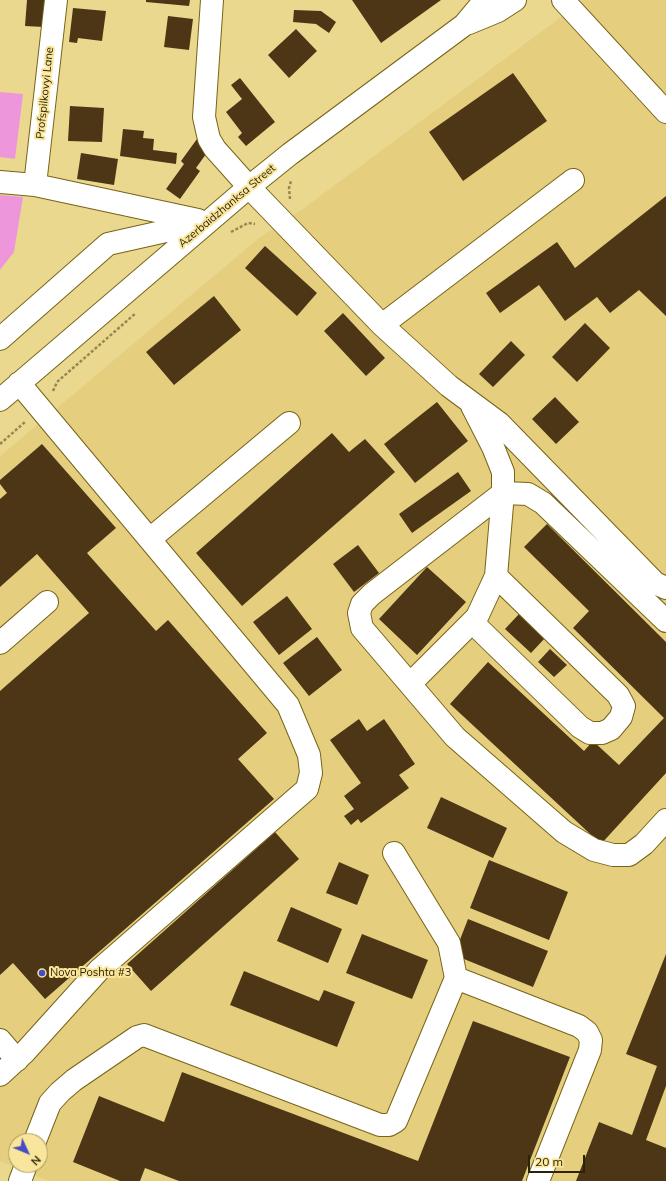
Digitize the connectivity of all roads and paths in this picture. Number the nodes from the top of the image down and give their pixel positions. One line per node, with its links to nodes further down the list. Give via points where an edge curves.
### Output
1 (56, 0): 11 (street, Profspilkovyi Lane)
2 (212, 0): 12 (street, via 204,117 206,128 215,149)
3 (486, 0): 6 (street, Azerbaidzhanksa Street)
4 (515, 0): 6 (street, Azerbaidzhanksa Street, via 498,11)
5 (563, 0): 7 (street)
6 (464, 25): 12 (street, Azerbaidzhanksa Street)
7 (666, 112)
8 (294, 176): 13 (path, via 289,188 290,201)
9 (573, 180): 17 (street)
10 (0, 182): 11 (street)
11 (35, 185): 14 (street)
12 (249, 187): 13 (street); 14 (street, Azerbaidzhanksa Street)
13 (274, 213): 15 (path, via 259,225 248,223); 17 (street)
14 (207, 222): 18 (street, via 108,244); 19 (street, Azerbaidzhanksa Street)
15 (226, 235)
16 (138, 311): 22 (path, via 57,382 53,389 53,397)
17 (382, 325): 21 (street, via 448,386)
18 (0, 339)
19 (19, 383): 20 (street, Azerbaidzhanksa Street); 22 (street)
20 (0, 400)
21 (470, 402): 25 (street, via 493,447 502,472); 28 (street, via 499,423 655,583)
22 (41, 408): 24 (path); 26 (street)
23 (288, 423): 26 (street)
24 (0, 444)
25 (503, 493): 27 (street); 30 (street, via 528,494 544,503); 33 (street, via 362,604 359,613 362,628)
26 (150, 539): 38 (street, via 288,705 309,755 309,782 307,789 99,970)
27 (496, 576): 31 (street, via 477,617); 31 (street, via 618,695 624,706 622,717 611,729 602,733 590,733)
28 (666, 588)
29 (47, 602): 32 (street)
30 (666, 621)
31 (472, 622): 33 (street)
32 (0, 643)
33 (410, 684): 34 (street, via 455,737 564,832 594,850 613,855 629,854 644,844)
34 (666, 820)
35 (394, 853): 36 (street, via 449,943)
36 (456, 978): 40 (street, via 401,1112 396,1121 389,1125 380,1125 144,1035 137,1037 60,1092 50,1103); 41 (street, via 579,1026 587,1032 591,1040 590,1050)
37 (0, 1040): 38 (street)
38 (17, 1060): 39 (street)
39 (0, 1074)
40 (38, 1133)
41 (538, 1181)

